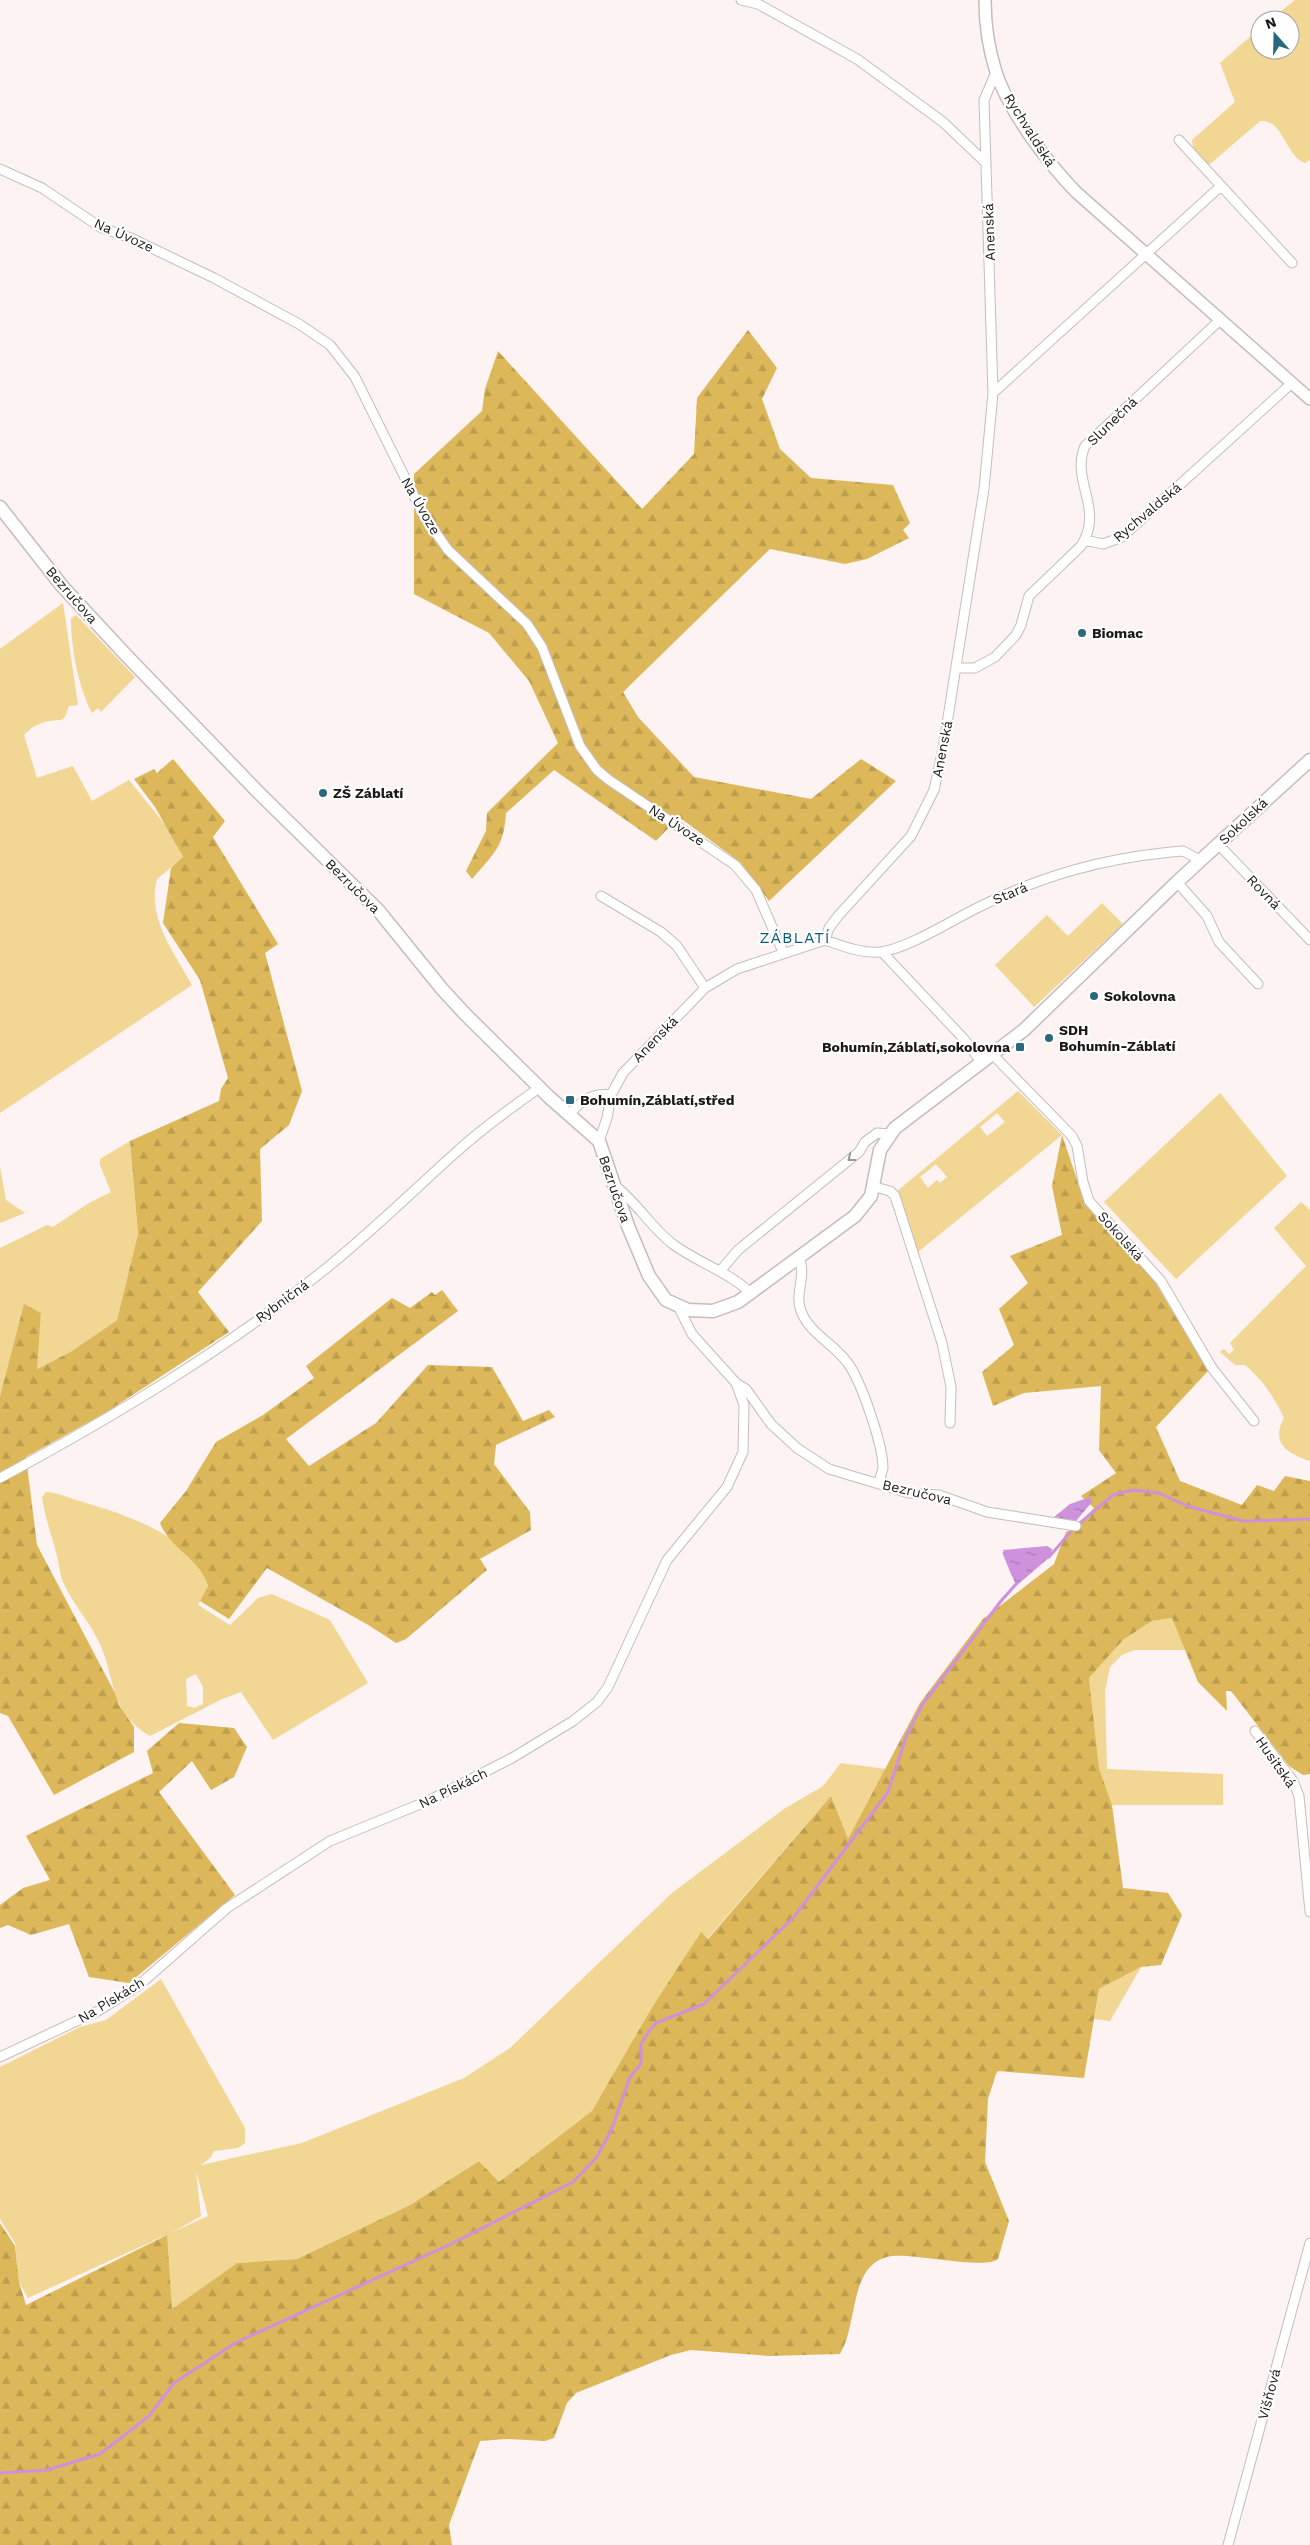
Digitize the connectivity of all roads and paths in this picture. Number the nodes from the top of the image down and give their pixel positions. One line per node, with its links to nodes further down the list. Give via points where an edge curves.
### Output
1 (741, 0): 5 (street, via 758,4 858,59 943,122)
2 (985, 0): 3 (street, Rychvaldská)
3 (996, 72): 5 (street, Anenská, via 984,100); 8 (street, Rychvaldská, via 1010,102 1050,163 1076,192)
4 (1179, 140): 7 (street)
5 (986, 163): 12 (street, Anenská)
6 (0, 169): 24 (street, Na Úvoze, via 42,188 100,227 133,239 214,278 299,324 330,345 355,377 424,516 448,550 527,624 542,646 580,746 588,758 609,780 735,865 756,890)
7 (1221, 186): 8 (street); 9 (street)
8 (1146, 253): 10 (street, Rychvaldská); 12 (street)
9 (1292, 263)
10 (1220, 320): 11 (street, Rychvaldská); 15 (street, Slunečná, via 1085,446 1080,457 1091,519)
11 (1292, 383): 13 (street, Rychvaldská); 15 (street, Rychvaldská, via 1122,536 1103,544)
12 (993, 393): 16 (street, Anenská, via 984,489)
13 (1310, 399)
14 (0, 507): 29 (main road, Bezručova, via 92,619 264,798 378,910 442,989)
15 (1086, 540): 16 (street, via 1030,596 1016,634 995,657 976,668)
16 (956, 668): 22 (street, Anenská, via 943,749 926,810 911,836 838,916)
17 (1310, 760): 18 (main road, Sokolská)
18 (1218, 844): 19 (main road, Sokolská); 23 (street, Rovná)
19 (1200, 860): 20 (main road, Sokolská); 25 (street, Stará, via 1183,851 1102,861 1068,870 983,904)
20 (1177, 882): 26 (street, via 1208,916 1219,942); 28 (main road, Sokolská, via 1036,1018)
21 (601, 896): 27 (street, via 661,932)
22 (825, 940): 24 (street, Anenská); 25 (street, Stará, via 859,950)
23 (1310, 940)
24 (783, 952): 27 (street, Anenská, via 729,972)
25 (882, 952): 28 (street)
26 (1258, 984)
27 (705, 988): 30 (street, Anenská, via 632,1062)
28 (987, 1059): 32 (main road, Sokolská); 42 (street, Sokolská, via 1072,1136 1089,1201 1161,1281 1212,1368)
29 (540, 1088): 31 (main road, Bezručova); 44 (street, Rybničná, via 499,1116 329,1266 197,1364 101,1423)
30 (611, 1095): 31 (street, via 594,1094); 33 (street, Anenská)
31 (569, 1114): 33 (main road, Bezručova)
32 (889, 1134): 35 (main road, Sokolská, via 880,1150); 37 (street, one-way to 37, via 877,1133 865,1142 859,1152 738,1250)
33 (599, 1141): 34 (main road, Bezručova)
34 (614, 1185): 37 (street, via 628,1195 673,1244); 38 (main road, Bezručova, via 646,1269)
35 (875, 1187): 36 (main road, Sokolská, via 869,1201 855,1216); 43 (street, via 893,1193 942,1343 951,1387)
36 (799, 1258): 39 (main road, Sokolská); 45 (street, via 803,1270 800,1310 808,1324 847,1361 859,1382 881,1455 883,1469)
37 (720, 1270): 39 (street)
38 (660, 1293): 40 (main road, Sokolská)
39 (752, 1294): 40 (main road, Sokolská, via 713,1311)
40 (680, 1308): 41 (street, Bezručova, via 692,1334)
41 (736, 1383): 45 (street, Bezručova, via 746,1389 771,1424 797,1448 830,1469); 49 (street, Na Pískách, via 744,1405 744,1452 727,1487 667,1560 608,1687 597,1702 512,1758 430,1800 330,1841 227,1908 138,1986 98,2011)
42 (1254, 1421)
43 (950, 1423)
44 (0, 1478)
45 (879, 1482): 46 (street, Bezručova, via 909,1493 940,1495 987,1512)
46 (1076, 1526)
47 (1255, 1731): 48 (street, Husitská, via 1292,1781 1299,1796)
48 (1310, 1912)
49 (0, 2057)
50 (1310, 2243): 51 (street, Višňová)
51 (1228, 2545)

